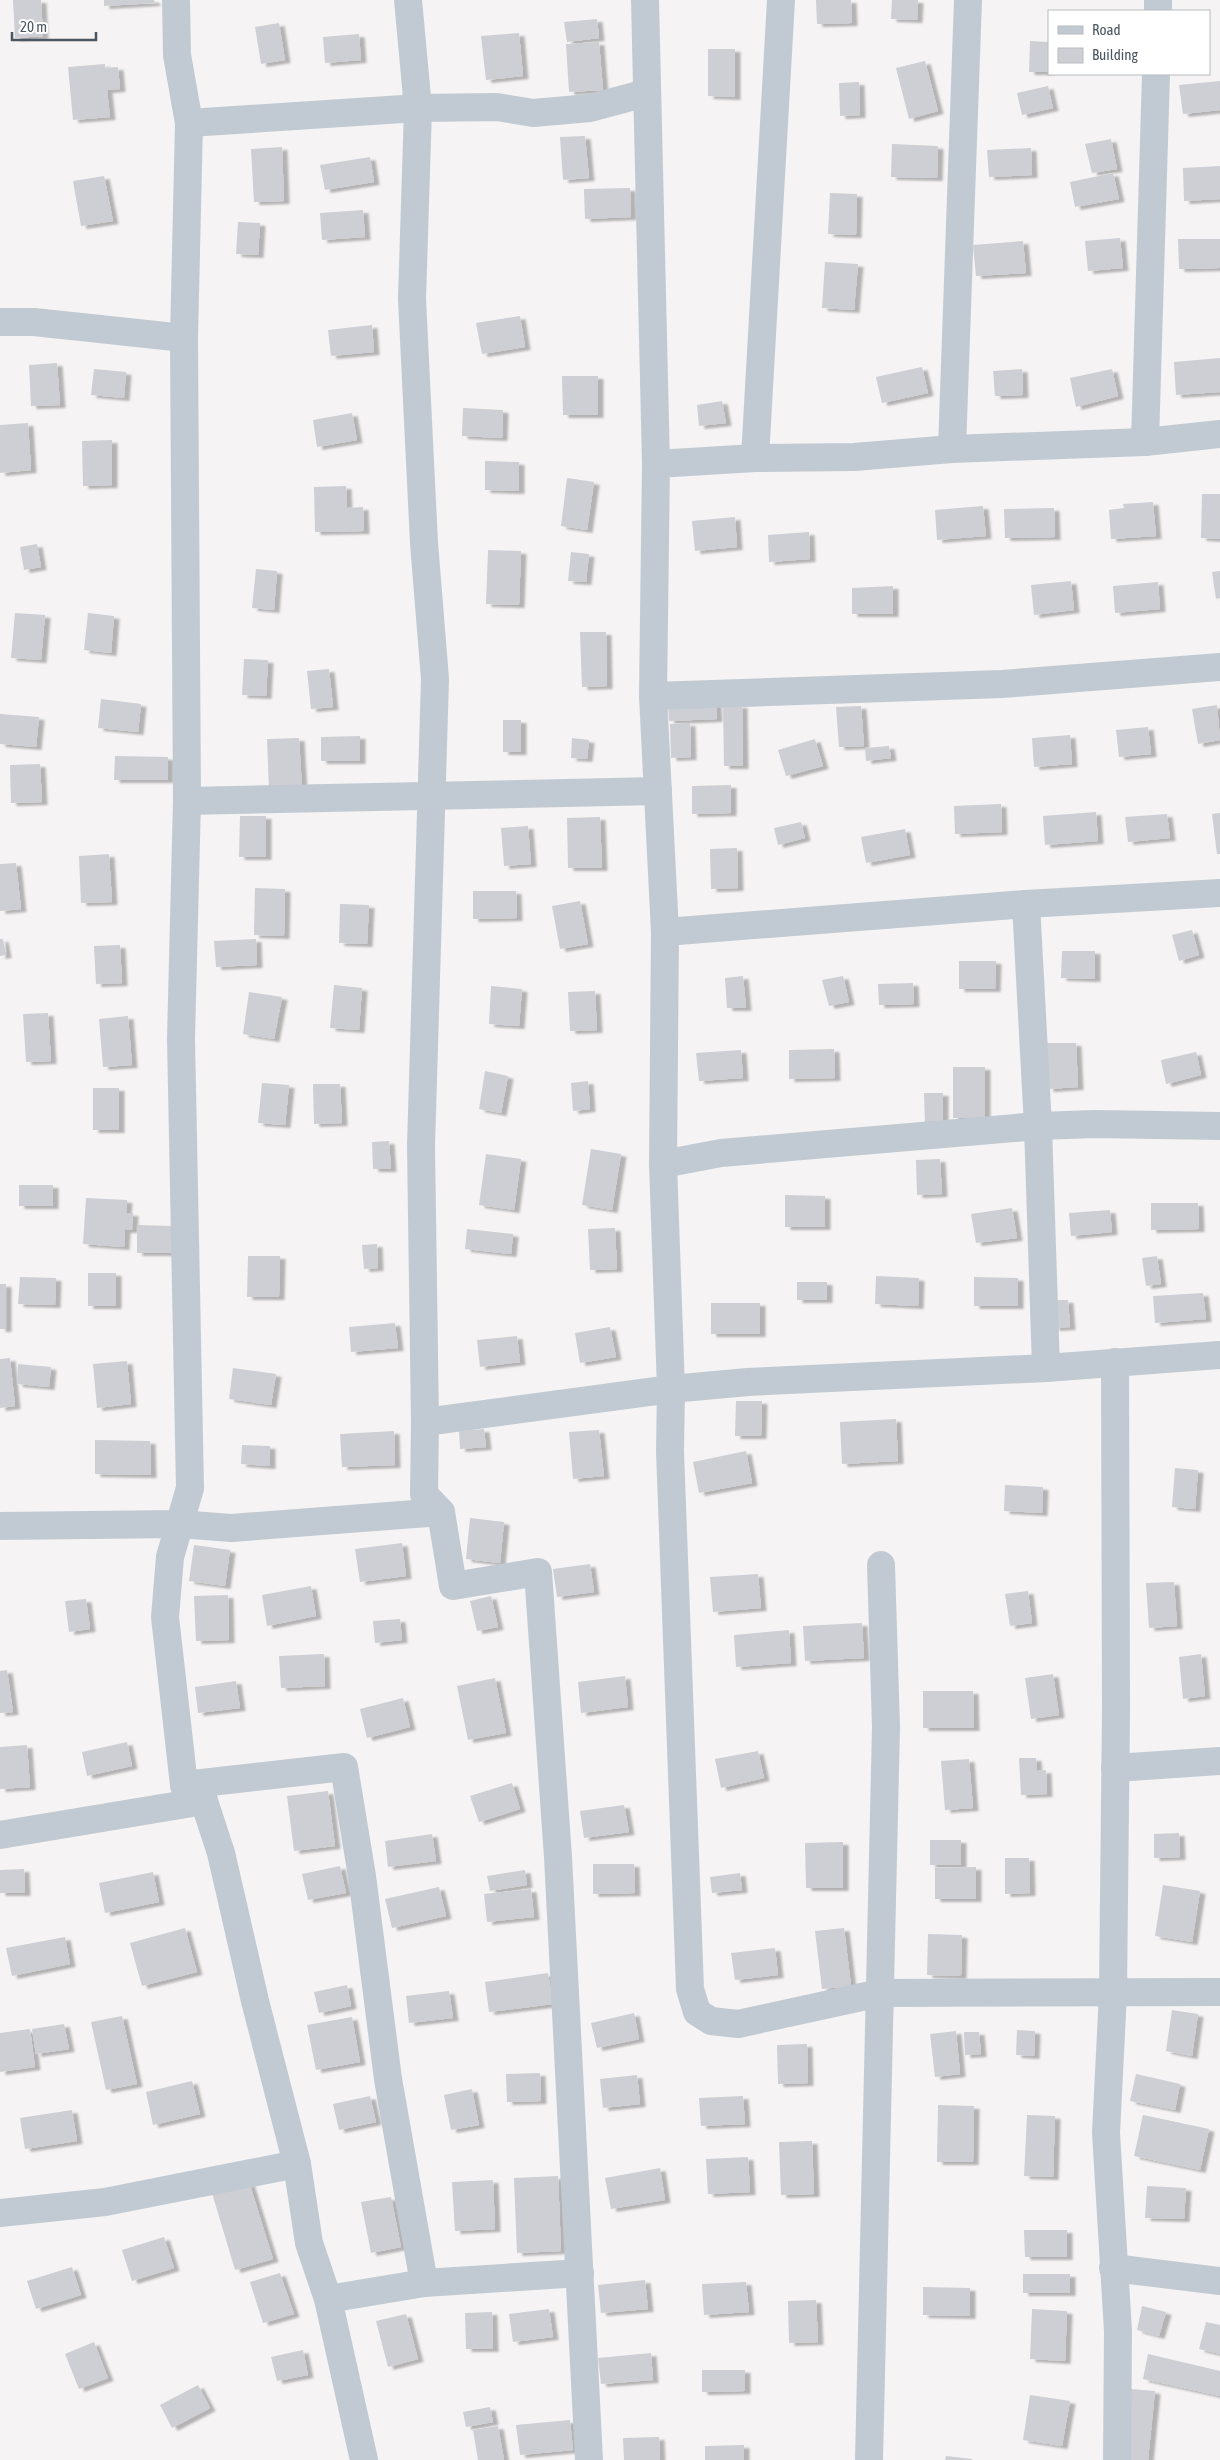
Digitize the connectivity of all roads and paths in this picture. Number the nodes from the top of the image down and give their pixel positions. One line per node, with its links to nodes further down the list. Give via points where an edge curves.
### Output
1 (176, 0): 9 (street, via 176,55)
2 (408, 0): 8 (street)
3 (645, 0): 7 (street)
4 (781, 0): 15 (street)
5 (968, 0): 14 (street)
6 (1156, 75): 13 (street)
7 (646, 93): 8 (street, via 590,108 533,113 497,107); 16 (street)
8 (418, 108): 9 (street); 20 (street, via 412,299 424,543 435,679)
9 (189, 123): 11 (street)
10 (0, 322): 11 (street, via 34,322)
11 (184, 338): 21 (street)
12 (1220, 434): 13 (street)
13 (1145, 442): 14 (street)
14 (952, 449): 15 (street, via 854,457)
15 (755, 458): 16 (street)
16 (656, 464): 18 (street)
17 (1220, 667): 18 (street, via 1002,684)
18 (653, 696): 19 (street)
19 (658, 791): 20 (street); 24 (street)
20 (430, 794): 21 (street); 32 (street, via 421,1146)
21 (187, 800): 34 (street, via 181,1038 190,1488)
22 (1220, 893): 23 (street)
23 (1026, 904): 24 (street); 25 (street)
24 (665, 932): 27 (street)
25 (1038, 1126): 26 (street); 27 (street, via 721,1152); 30 (street)
26 (1220, 1126)
27 (663, 1164): 31 (street)
28 (1220, 1355): 29 (street)
29 (1115, 1362): 30 (street); 38 (street)
30 (1046, 1368): 31 (street, via 748,1382)
31 (671, 1389): 32 (street); 42 (street, via 670,1451 690,1989 697,2012 711,2022 738,2024)
32 (425, 1422): 33 (street, via 424,1494)
33 (441, 1512): 34 (street, via 232,1528); 47 (street, via 453,1586 538,1572 558,1857)
34 (179, 1524): 35 (street); 39 (street, via 170,1557 165,1617)
35 (0, 1526)
36 (881, 1565): 42 (street, via 886,1726)
37 (1220, 1761): 38 (street)
38 (1115, 1768): 43 (street)
39 (194, 1793): 40 (street); 44 (street, via 221,1853); 49 (street, via 344,1767 362,1876 388,2079)
40 (0, 1836)
41 (1220, 1992): 43 (street)
42 (880, 1993): 43 (street); 53 (street)
43 (1113, 1993): 46 (street, via 1106,2133)
44 (296, 2164): 45 (street, via 105,2202); 50 (street, via 309,2243)
45 (0, 2213)
46 (1113, 2268): 48 (street); 54 (street, via 1118,2331)
47 (580, 2273): 49 (street); 52 (street)
48 (1220, 2281)
49 (424, 2283): 50 (street)
50 (328, 2299): 51 (street)
51 (364, 2460)
52 (589, 2460)
53 (869, 2460)
54 (1117, 2460)

